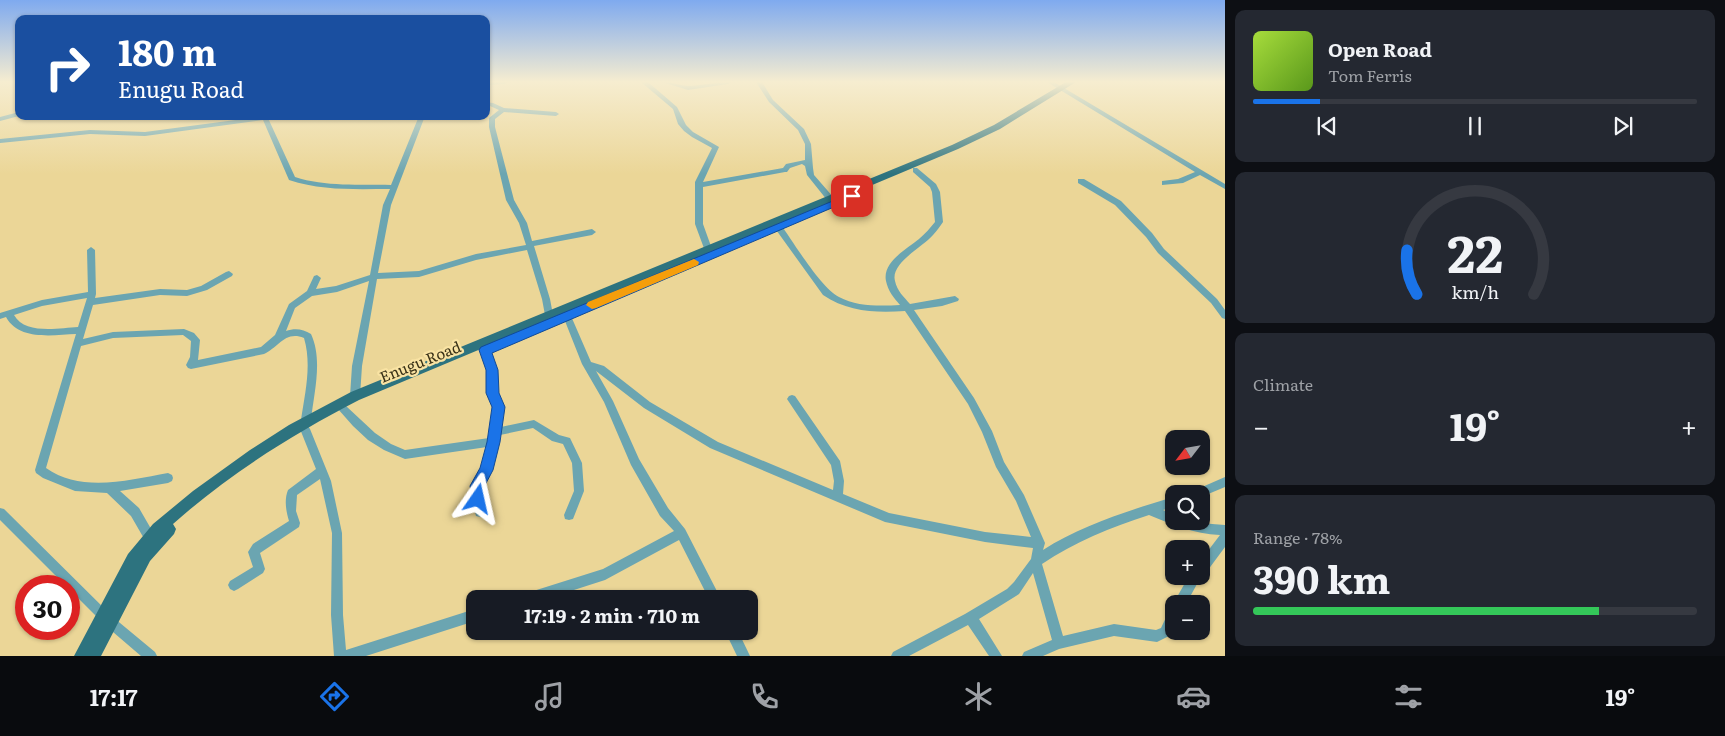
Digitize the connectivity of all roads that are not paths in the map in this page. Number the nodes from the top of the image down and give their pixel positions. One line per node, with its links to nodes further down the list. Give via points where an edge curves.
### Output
1 (499, 113): 26 (street, via 492,118 492,127 510,200 523,222)
2 (538, 113): 8 (street)
3 (678, 113): 20 (street, via 680,122 691,134 716,147)
4 (783, 113): 15 (street, via 801,129 808,144)
5 (1023, 113): 23 (main road, via 972,139)
6 (1028, 113): 16 (main road, Enugu Road, via 1002,130)
7 (1105, 113): 17 (street)
8 (556, 114)
9 (15, 115): 10 (street)
10 (0, 119)
11 (244, 120): 14 (street, via 144,134 90,132)
12 (267, 120): 21 (street, via 292,178 299,182)
13 (420, 120): 21 (street)
14 (0, 141)
15 (808, 165): 20 (street, via 804,162 784,170); 23 (street, via 811,175)
16 (915, 170): 24 (main road, Enugu Road); 35 (street, via 936,192 939,222 931,235 891,268 891,282)
17 (1200, 172): 19 (street, via 1180,181); 22 (street)
18 (1081, 181): 39 (street, via 1118,203)
19 (1165, 183)
20 (699, 185): 27 (street, via 699,224)
21 (394, 187): 30 (street, via 387,204)
22 (1225, 187)
23 (830, 198): 27 (main road)
24 (778, 227): 35 (street, via 836,302 878,309); 38 (main road, Enugu Road)
25 (592, 232): 26 (street)
26 (529, 246): 30 (street, via 419,274); 37 (street)
27 (708, 249): 37 (main road)
28 (91, 250): 33 (street)
29 (229, 274): 33 (street, via 204,288 187,292)
30 (375, 276): 32 (street, via 337,289); 45 (street, via 357,366)
31 (317, 278): 32 (street)
32 (310, 293): 41 (street, via 292,306)
33 (90, 298): 36 (street, via 42,303); 40 (street)
34 (954, 299): 35 (street)
35 (907, 307): 67 (street, via 971,401 1000,464 1020,498)
36 (4, 314): 40 (street, via 22,328 52,332)
37 (549, 316): 45 (main road)
38 (567, 316): 43 (main road, Enugu Road); 44 (street)
39 (1225, 316)
40 (80, 330): 42 (street)
41 (279, 338): 42 (street, via 264,350 191,365 196,340 184,332 113,335); 48 (street, via 303,333 310,340 312,376)
42 (77, 344): 53 (street, via 40,470 75,486)
43 (485, 350): 47 (main road, Enugu Road); 49 (street, via 498,407)
44 (587, 364): 55 (street, via 601,369 647,405 714,445); 64 (street, via 608,401 635,462)
45 (355, 396): 48 (main road)
46 (792, 399): 55 (street, via 836,464)
47 (343, 409): 48 (main road, Enugu Road); 49 (street, via 357,426 393,451 405,455)
48 (306, 425): 50 (street); 65 (main road, via 219,478); 74 (main road, Enugu Road, via 187,512 165,533 145,556)
49 (495, 437): 58 (street, via 486,470 477,486); 59 (street, via 534,424 566,441 577,463 579,491)
50 (322, 471): 70 (street, via 292,493 291,511 295,523 257,548 254,556 259,569); 82 (street, via 337,533)
51 (168, 478): 53 (street)
52 (1225, 482): 54 (street)
53 (109, 488): 65 (street, via 135,512)
54 (1210, 488)
55 (838, 497): 67 (street, via 889,518)
56 (1165, 505): 57 (street)
57 (1148, 510): 61 (street); 69 (street, via 1098,530)
58 (480, 512)
59 (569, 514)
60 (2, 517): 74 (street)
61 (1165, 517)
62 (1210, 530): 63 (street)
63 (1225, 530)
64 (680, 533): 71 (street, via 605,574); 72 (street)
65 (150, 538): 74 (main road, via 136,554)
66 (1225, 538): 68 (street)
67 (1039, 544): 69 (street)
68 (1210, 558)
69 (1036, 562): 73 (street, via 1013,592); 78 (street)
70 (234, 585)
71 (556, 590)
72 (710, 590)
73 (970, 616): 85 (street); 86 (street)
74 (106, 618): 79 (main road); 80 (main road, Enugu Road); 81 (street)
75 (466, 618): 83 (street)
76 (1165, 632): 78 (street, via 1157,636 1114,630)
77 (736, 640): 84 (street)
78 (1059, 643): 87 (street)
79 (82, 656)
80 (94, 656)
81 (152, 656)
82 (340, 656)
83 (347, 656)
84 (744, 656)
85 (897, 656)
86 (996, 656)
87 (1028, 656)

